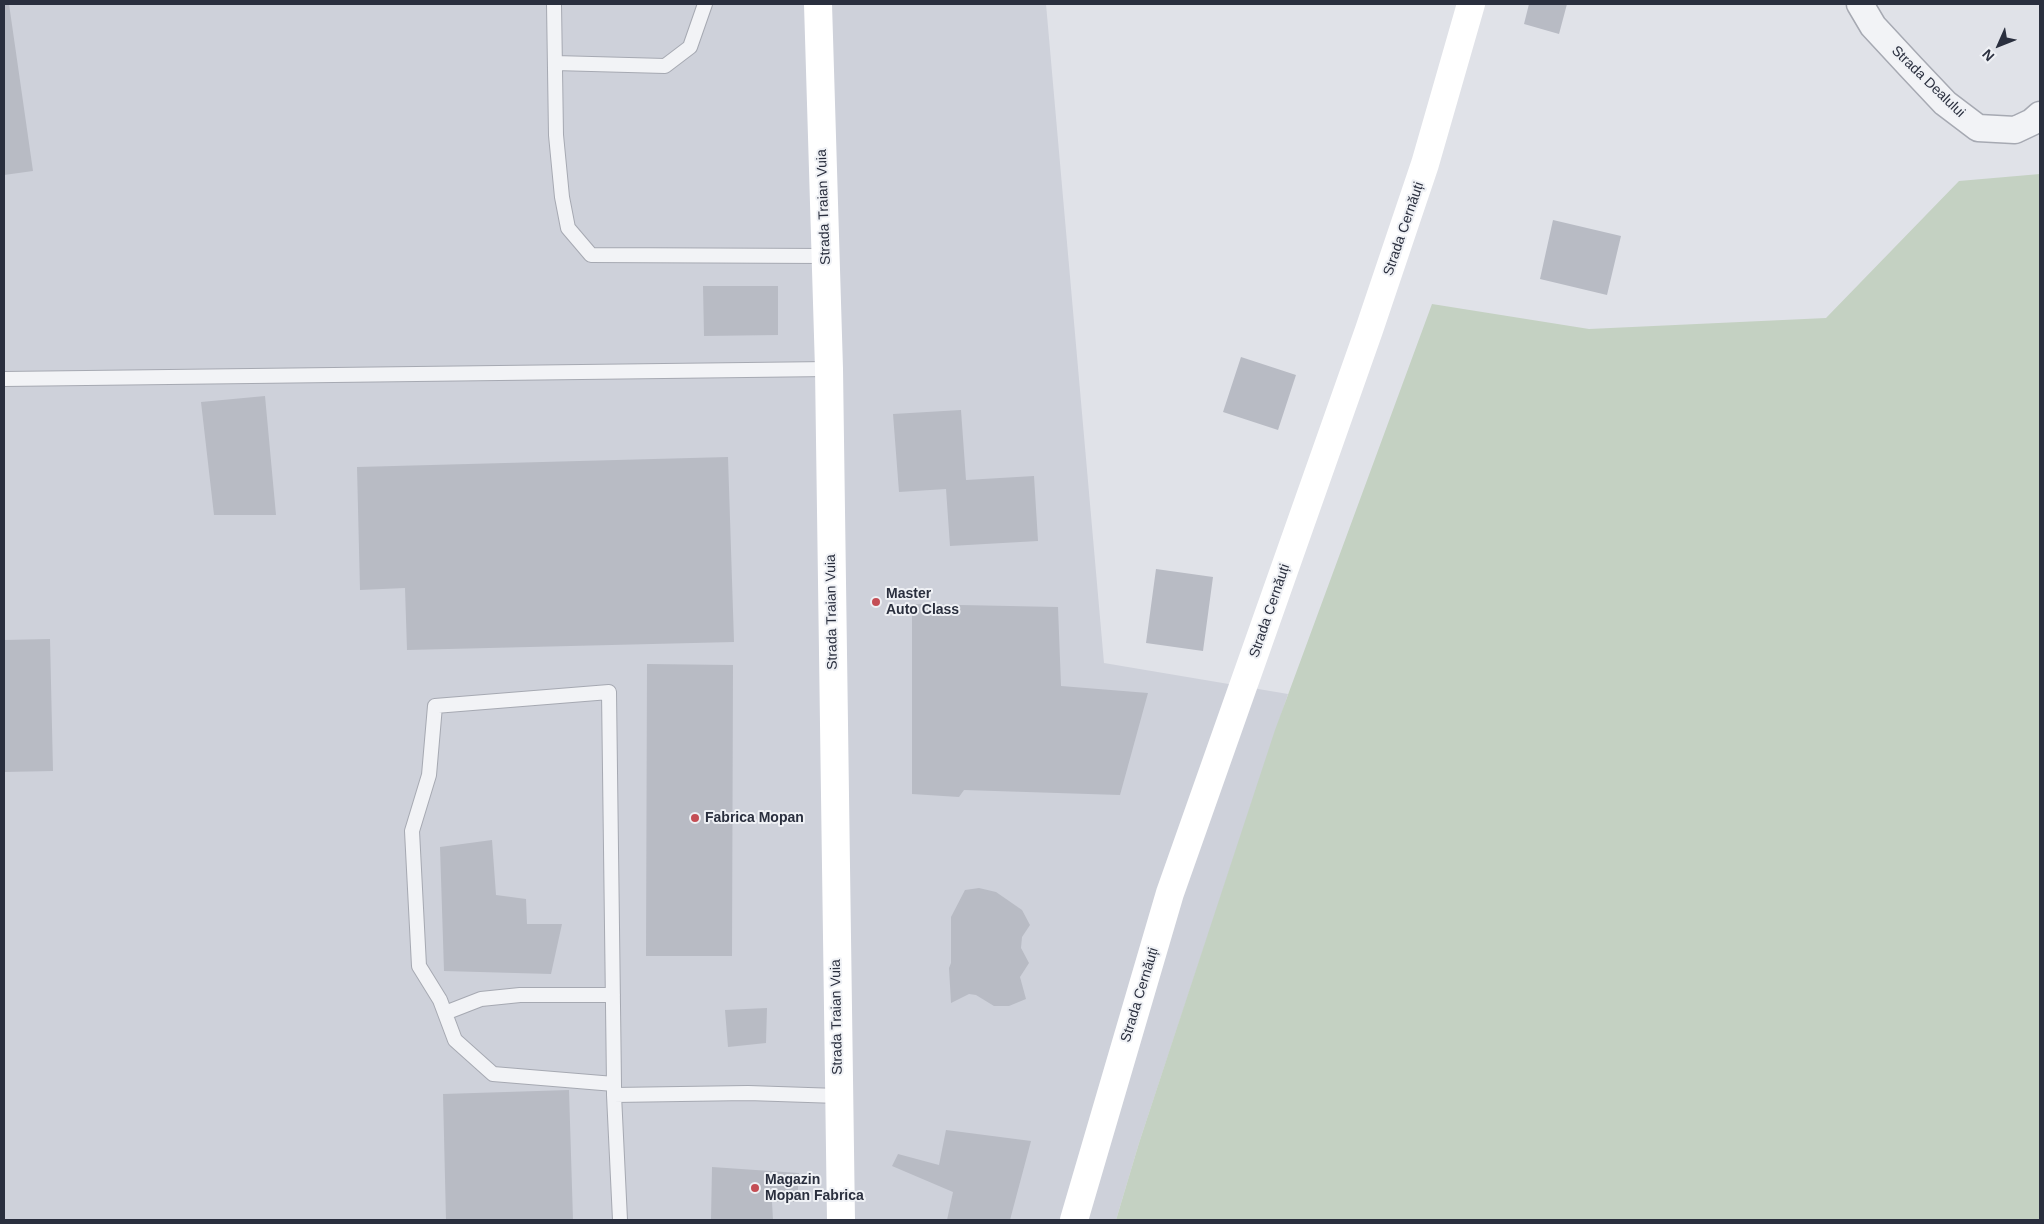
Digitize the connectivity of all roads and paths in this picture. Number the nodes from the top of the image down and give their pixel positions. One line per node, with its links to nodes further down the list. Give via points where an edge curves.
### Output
1 (554, 4): 6 (lane)
2 (705, 4): 6 (lane, via 690,47 665,66)
3 (818, 4): 8 (street, Strada Traian Vuia)
4 (1471, 4): 17 (street, Strada Cernăuți, via 1419,183 1170,893)
5 (1860, 4): 7 (street, Strada Dealului, via 1873,26 1911,67 1946,103 1978,128 2015,130)
6 (555, 63): 8 (lane, via 556,135 562,197 568,228 591,254)
7 (2040, 115)
8 (825, 256): 9 (street, Strada Traian Vuia)
9 (829, 369): 10 (lane); 14 (street, Strada Traian Vuia)
10 (4, 380)
11 (613, 994): 12 (lane, via 520,995 481,999); 12 (lane, via 609,692 436,706 429,776 412,831 419,966); 13 (lane)
12 (445, 1013): 13 (lane, via 455,1040 494,1074)
13 (614, 1089): 14 (lane); 15 (lane)
14 (838, 1096): 16 (street, Strada Traian Vuia)
15 (620, 1220)
16 (841, 1220)
17 (1074, 1220)

